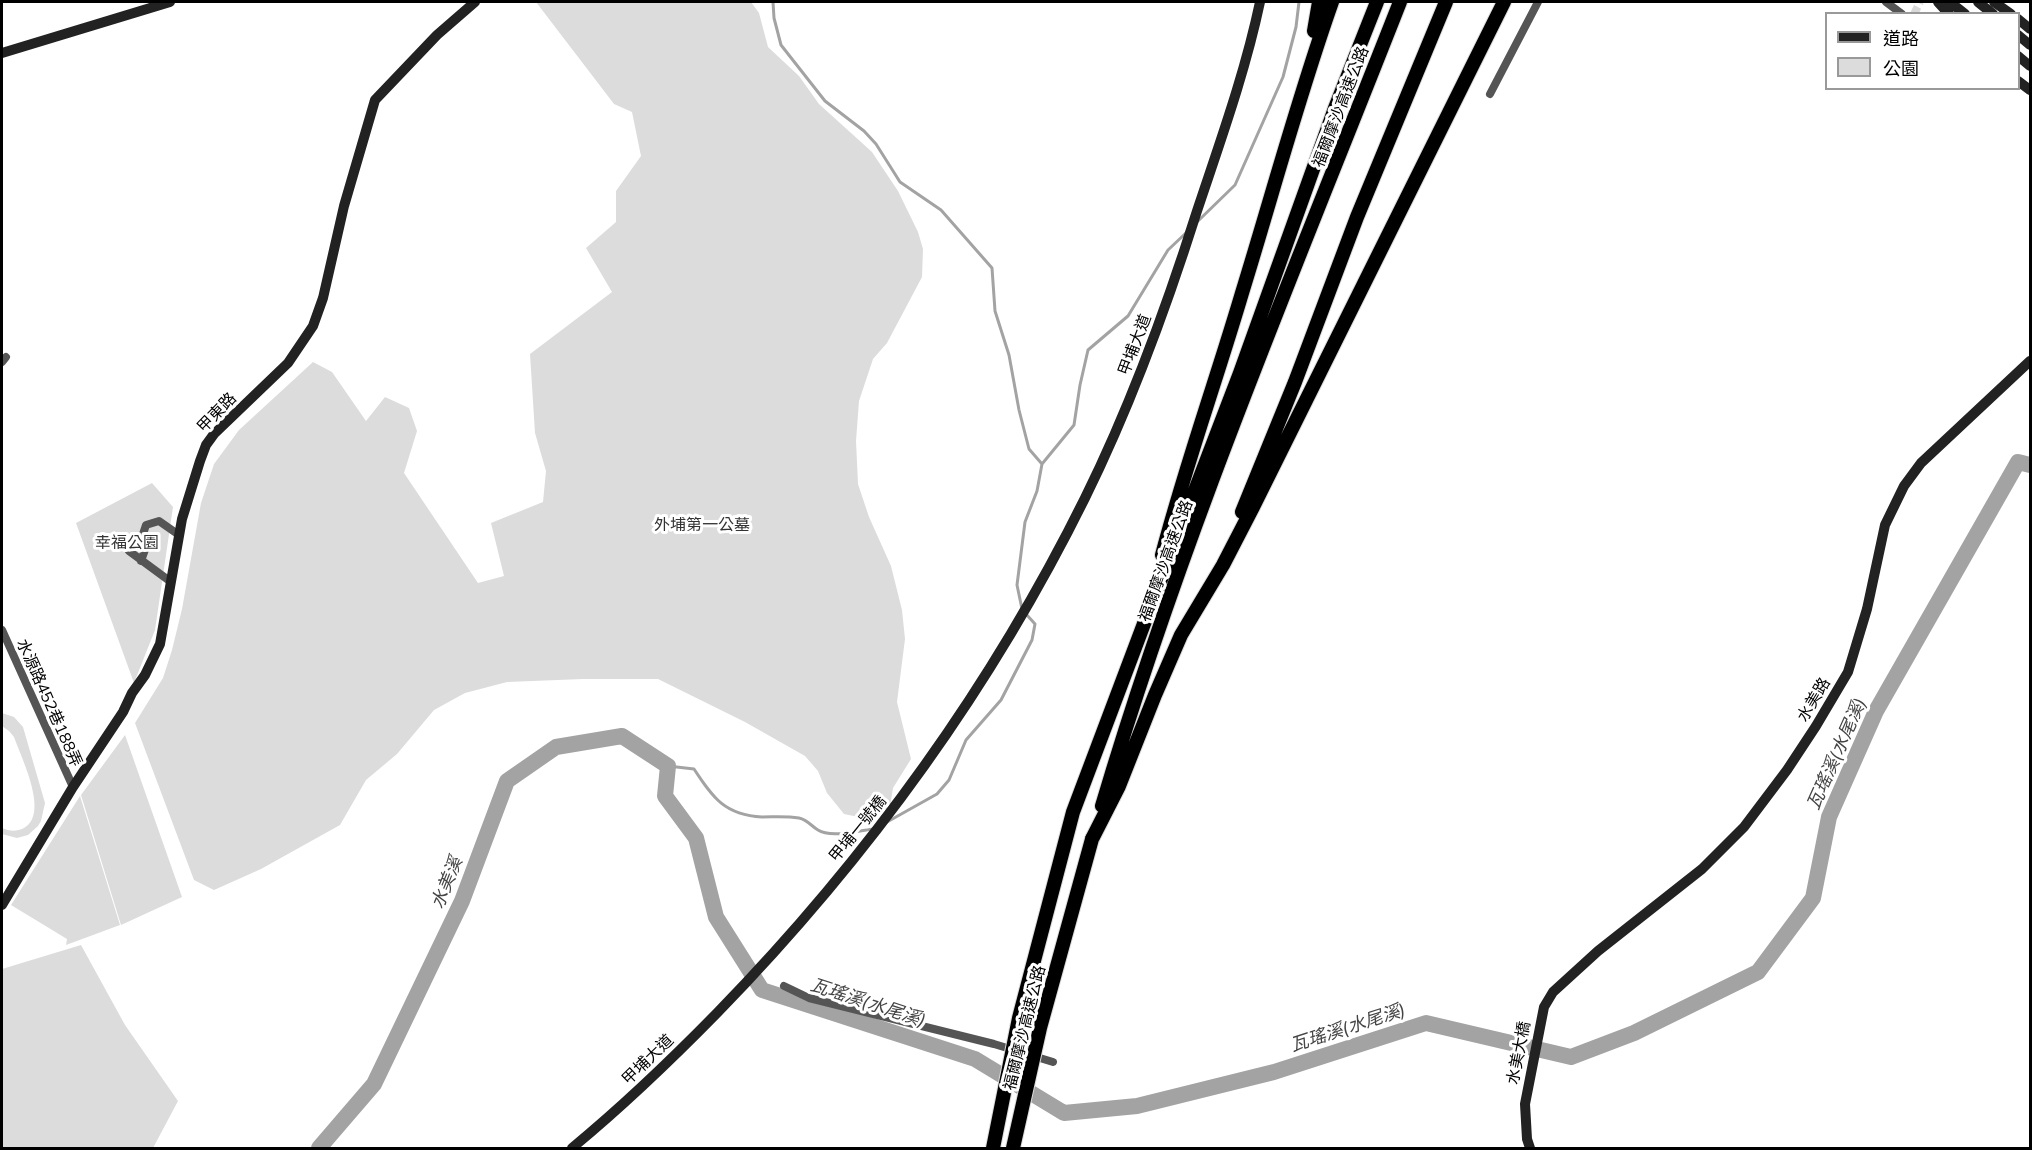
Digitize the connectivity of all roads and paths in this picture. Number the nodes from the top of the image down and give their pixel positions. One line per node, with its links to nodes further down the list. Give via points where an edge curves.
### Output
1 (170, 2): 19 (street)
2 (475, 2): 23 (street, 甲東路, via 437,35 375,100 314,326 288,363 206,445)
3 (1260, 2): 30 (street, 甲埔大道, via 1238,88 1148,355 1070,528)
4 (1319, 2): 21 (highway)
5 (1332, 2): 21 (highway)
6 (1377, 2): 28 (highway, 福爾摩沙高速公路)
7 (1400, 2): 32 (highway, 福爾摩沙高速公路, via 1178,576 1128,718)
8 (1446, 2): 26 (highway, via 1357,217)
9 (1504, 2): 26 (highway)
10 (1538, 2): 20 (street)
11 (1886, 2): 15 (street)
12 (1950, 2): 16 (street)
13 (1978, 2): 17 (street)
14 (1994, 2): 18 (street)
15 (1899, 12)
16 (1962, 12)
17 (1990, 12)
18 (2008, 12)
19 (2, 52)
20 (1490, 94)
21 (1298, 104): 28 (highway, via 1174,507)
22 (2031, 361): 36 (street, 水美路, via 1921,463 1904,486 1885,525 1867,609 1848,672 1816,726 1744,827 1702,868 1598,951 1553,992)
23 (179, 535): 25 (street, via 159,521 146,525 142,537 147,544); 27 (street, 甲東路)
24 (129, 550): 25 (street)
25 (141, 561): 27 (street)
26 (1223, 565): 32 (highway, via 1181,635 1119,786)
27 (171, 582): 31 (street, 甲東路, via 160,644 123,712)
28 (1145, 621): 39 (highway, 福爾摩沙高速公路, bridge, via 1073,812 1019,1018)
29 (2, 630): 31 (street, 水源路452巷188弄)
30 (984, 677): 35 (street, 甲埔一號橋, via 904,795 821,899)
31 (73, 787): 33 (street, 甲東路)
32 (1092, 839): 40 (highway, 福爾摩沙高速公路, bridge, via 1040,1028)
33 (2, 905)
34 (784, 986): 37 (street, via 810,998)
35 (740, 990): 38 (street, 甲埔大道, via 638,1091)
36 (1544, 1007): 41 (street, 水美大橋, via 1525,1104)
37 (1053, 1062)
38 (572, 1149)
39 (993, 1149)
40 (1013, 1149)
41 (1530, 1149)

